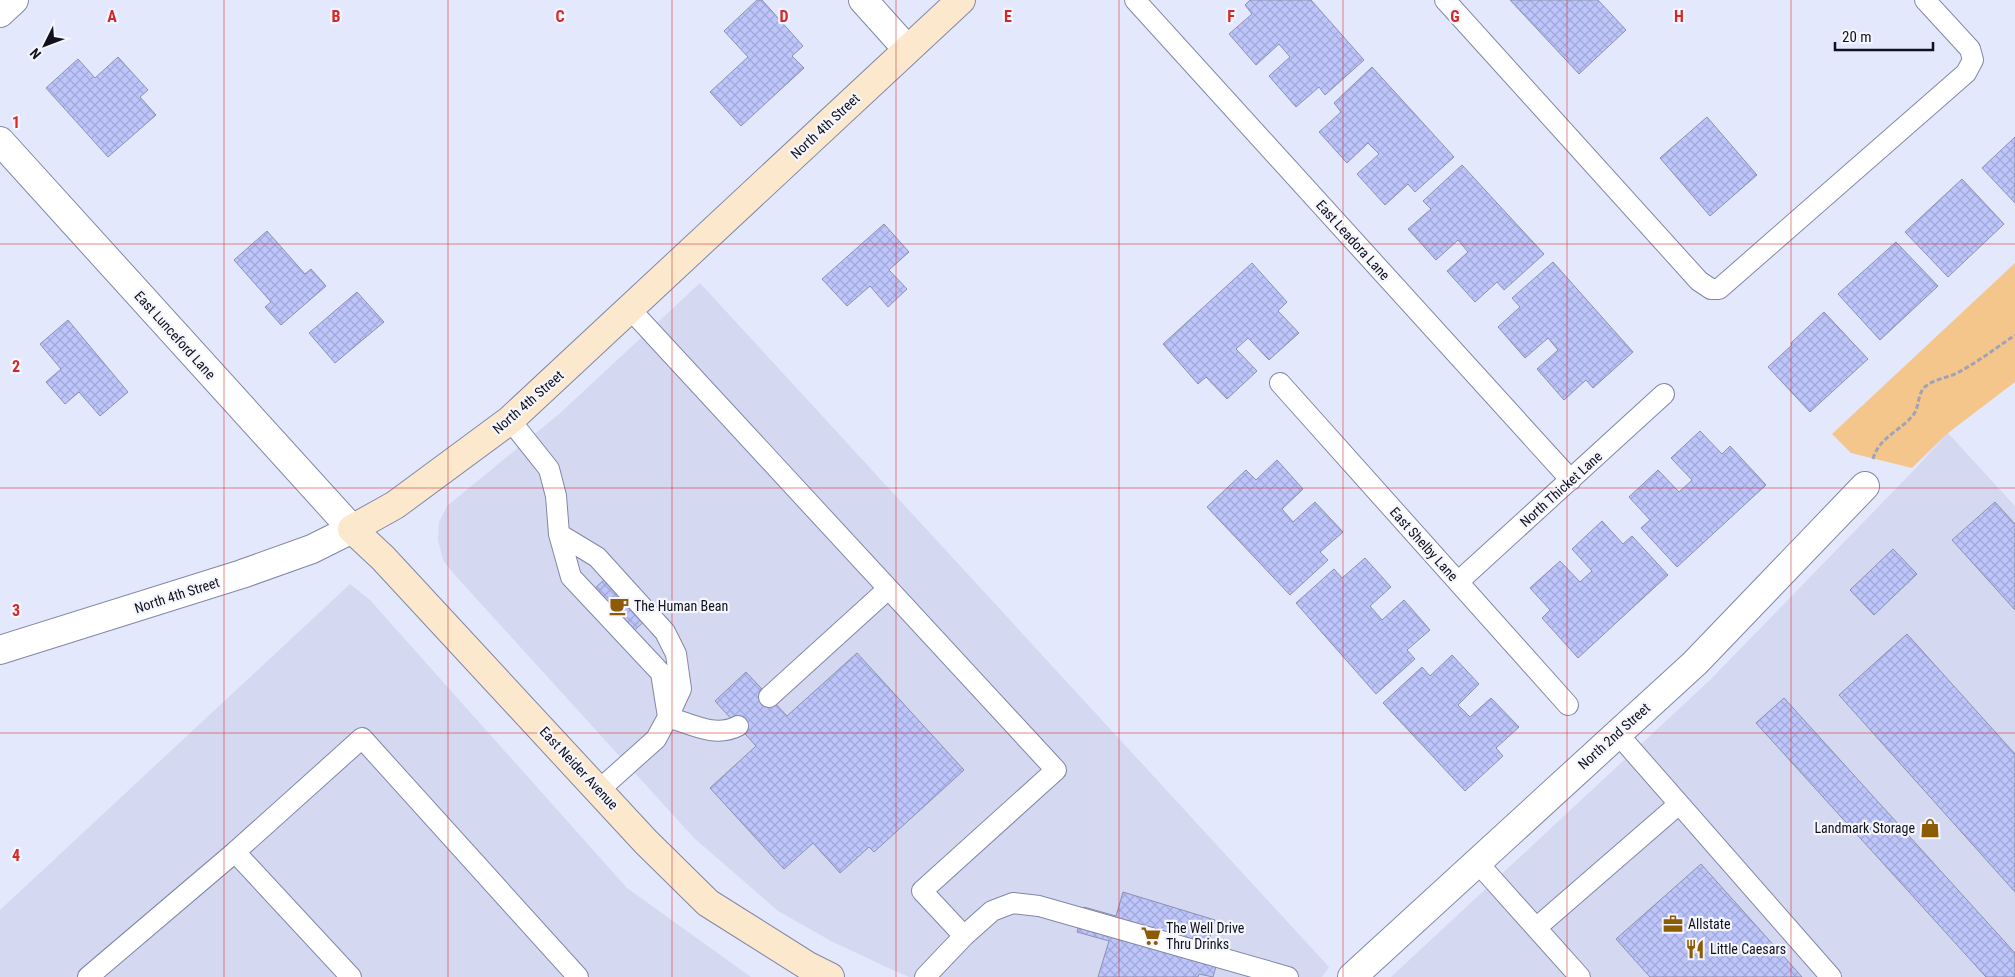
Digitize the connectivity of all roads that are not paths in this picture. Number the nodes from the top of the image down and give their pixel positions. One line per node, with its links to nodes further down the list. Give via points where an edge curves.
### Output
1 (14, 0): 7 (street)
2 (863, 0): 8 (street)
3 (961, 0): 8 (main road, North 4th Street)
4 (1135, 0): 14 (lane, East Leadora Lane)
5 (1445, 0): 6 (lane, via 1699,281 1719,289 1966,73 1973,60 1970,49)
6 (1925, 0)
7 (0, 13)
8 (907, 49): 10 (main road, North 4th Street)
9 (0, 141): 16 (street, East Lunceford Lane)
10 (630, 309): 13 (main road, North 4th Street); 19 (lane)
11 (1280, 383): 18 (lane, East Shelby Lane)
12 (1664, 394): 14 (lane, North Thicket Lane)
13 (510, 420): 16 (main road, North 4th Street, via 395,505); 17 (lane, via 549,469 556,496)
14 (1571, 480): 18 (lane, North Thicket Lane)
15 (1865, 486): 25 (street, North 2nd Street, via 1695,663)
16 (352, 529): 20 (street, North 4th Street, via 312,549 242,574); 26 (main road, East Neider Avenue)
17 (559, 534): 23 (lane, via 571,577 661,673); 23 (lane, via 597,558 665,632 676,654 681,689)
18 (1458, 582): 22 (lane, East Shelby Lane)
19 (888, 589): 21 (lane); 31 (lane, via 1056,770 922,890)
20 (0, 650)
21 (769, 697)
22 (1568, 705)
23 (668, 717): 24 (lane, via 713,732 729,731); 26 (lane, via 656,738)
24 (738, 726)
25 (1617, 733): 27 (lane); 29 (street, North 2nd Street)
26 (599, 790): 35 (main road, East Neider Avenue, via 708,903)
27 (1679, 804): 30 (lane); 40 (lane)
28 (235, 852): 32 (lane); 33 (lane); 34 (lane, via 362,738)
29 (1477, 862): 30 (lane); 38 (street, North 2nd Street)
30 (1536, 928): 39 (lane)
31 (964, 936): 36 (lane); 37 (lane, via 992,911 1013,903 1039,906)
32 (88, 977)
33 (351, 977)
34 (578, 977)
35 (830, 977)
36 (925, 977)
37 (1288, 977)
38 (1352, 977)
39 (1580, 977)
40 (1831, 977)

